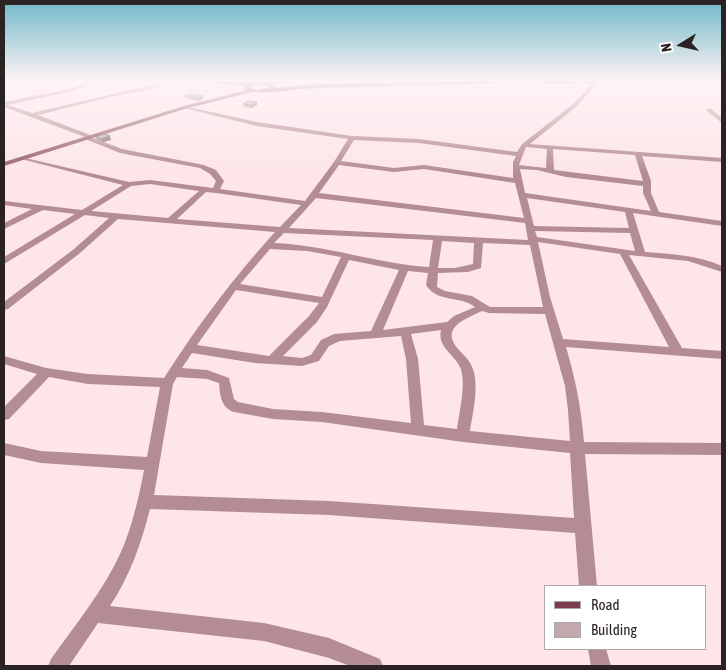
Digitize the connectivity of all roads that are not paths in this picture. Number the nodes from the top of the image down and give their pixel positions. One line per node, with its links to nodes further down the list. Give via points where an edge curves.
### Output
1 (23, 111): 7 (street)
2 (48, 111): 7 (street)
3 (175, 111): 9 (main road)
4 (201, 111): 10 (street, via 264,125)
5 (568, 111): 12 (street)
6 (710, 111): 8 (street)
7 (33, 115): 9 (street)
8 (722, 121)
9 (89, 137): 14 (main road); 24 (street, via 120,151 202,166 214,172 220,182)
10 (352, 138): 12 (street); 16 (street)
11 (550, 147): 12 (street); 13 (street); 19 (street)
12 (521, 149): 18 (street)
13 (638, 154): 15 (street); 22 (street)
14 (23, 158): 17 (main road); 21 (street)
15 (722, 160)
16 (337, 163): 20 (street, via 394,170 424,166); 25 (street)
17 (4, 164)
18 (516, 167): 19 (street); 20 (street)
19 (550, 172): 22 (street)
20 (518, 181): 26 (street)
21 (129, 184): 23 (street, via 144,181); 31 (street)
22 (647, 184): 32 (street, via 647,193)
23 (204, 190): 24 (street); 34 (street)
24 (216, 191): 28 (street)
25 (314, 195): 28 (street); 35 (street)
26 (523, 195): 30 (street); 35 (street)
27 (4, 203): 29 (street)
28 (305, 203): 38 (street)
29 (42, 207): 31 (street); 37 (street)
30 (628, 210): 32 (street); 39 (street)
31 (82, 211): 33 (street); 47 (street)
32 (656, 214): 36 (street)
33 (116, 216): 34 (street); 53 (street)
34 (171, 220): 38 (street)
35 (529, 224): 39 (street); 42 (street)
36 (722, 224)
37 (4, 226)
38 (282, 230): 40 (street); 43 (street)
39 (634, 231): 45 (street)
40 (438, 238): 41 (street); 50 (street)
41 (479, 240): 42 (street); 50 (street, via 478,266 464,270)
42 (533, 241): 44 (street); 55 (street)
43 (266, 246): 46 (street, via 320,250); 51 (street)
44 (623, 252): 45 (street); 61 (street)
45 (641, 255): 49 (street, via 697,258)
46 (346, 256): 48 (street, via 366,262); 52 (street)
47 (4, 261)
48 (405, 266): 50 (street); 58 (street)
49 (722, 269)
50 (433, 270): 54 (street, via 432,289 469,299)
51 (233, 286): 52 (street); 60 (street)
52 (325, 301): 64 (street, via 313,319)
53 (4, 307)
54 (481, 308): 55 (street); 56 (street)
55 (549, 311): 59 (street)
56 (448, 326): 57 (street); 70 (street, via 447,340 465,364 468,375)
57 (405, 331): 58 (street); 69 (street, via 412,360)
58 (375, 335): 64 (street, via 331,339 310,361)
59 (559, 343): 61 (street); 71 (street, via 571,386)
60 (189, 348): 64 (street); 67 (street)
61 (678, 352): 62 (street)
62 (719, 354): 65 (street)
63 (4, 360): 66 (street)
64 (272, 360)
65 (722, 365)
66 (46, 372): 67 (street, via 88,379); 68 (street)
67 (171, 378): 69 (street, via 197,373 220,378 225,381 229,403 247,411 322,416); 74 (street)
68 (4, 415)
69 (418, 430): 70 (street)
70 (463, 436): 71 (street)
71 (577, 448): 72 (street); 76 (street)
72 (722, 448)
73 (4, 449): 74 (street, via 41,456)
74 (153, 464): 75 (street)
75 (145, 502): 76 (street, via 330,508); 78 (street, via 127,558)
76 (582, 526): 77 (street)
77 (588, 585)
78 (94, 613): 80 (street); 81 (street, via 264,632 329,648)
79 (597, 650): 82 (street)
80 (58, 666)
81 (373, 666)
82 (601, 666)

